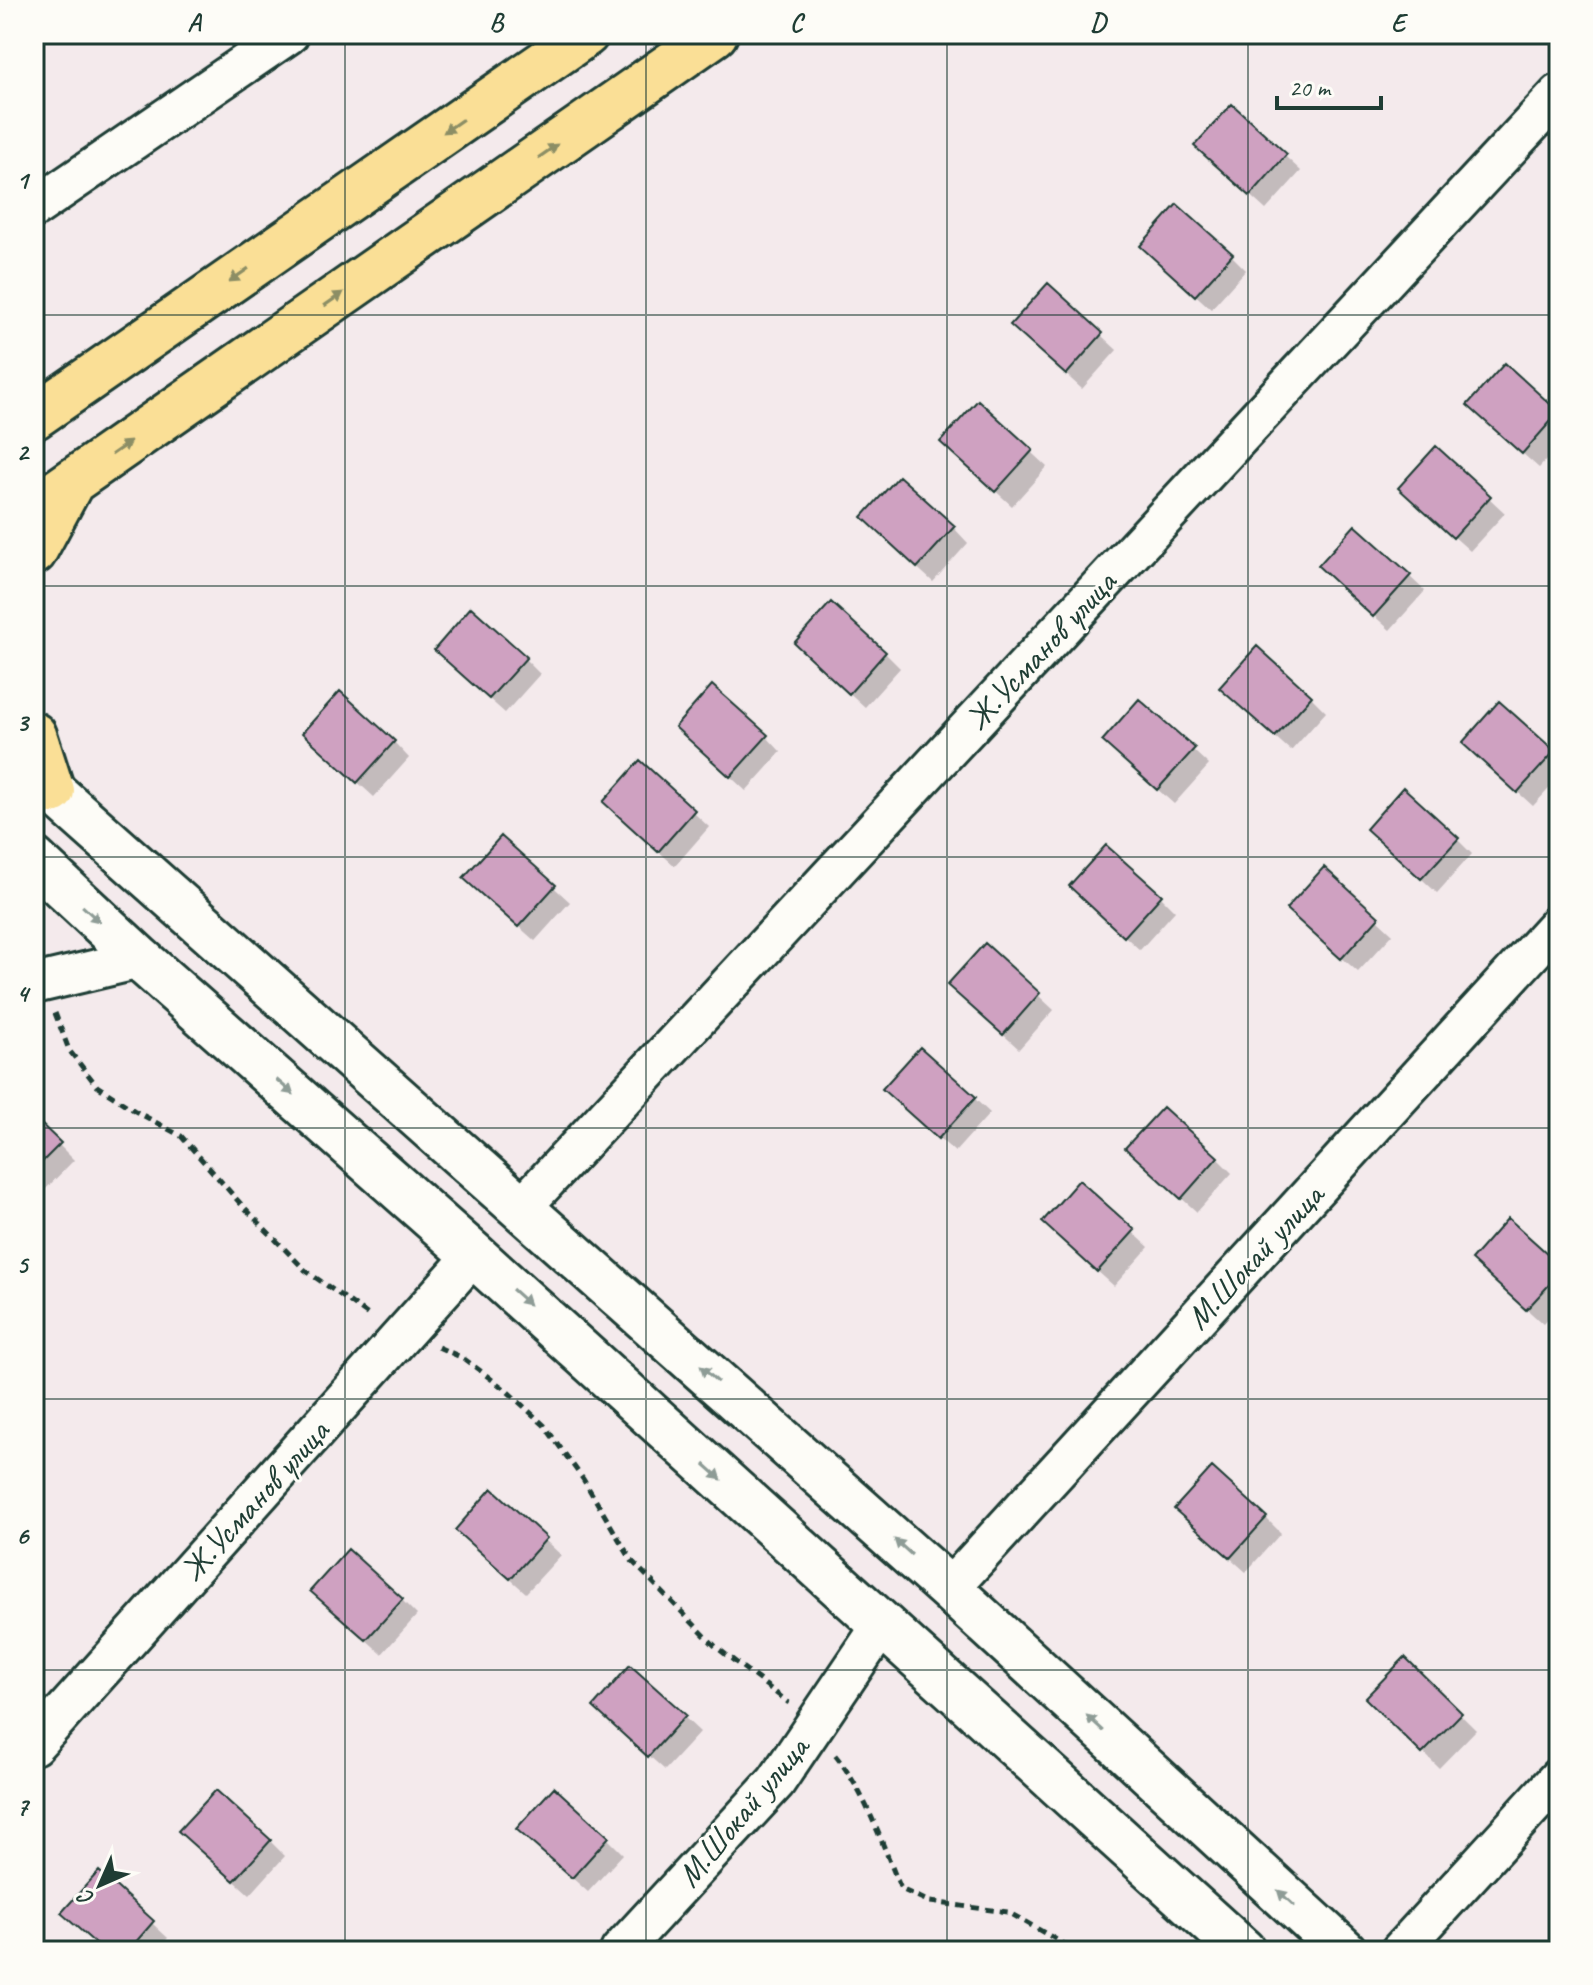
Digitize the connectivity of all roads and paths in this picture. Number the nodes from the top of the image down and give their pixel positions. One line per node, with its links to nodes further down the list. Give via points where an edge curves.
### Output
1 (289, 34): 5 (street)
2 (586, 34): 6 (highway, one-way to 6)
3 (715, 34): 7 (highway, one-way to 3)
4 (1559, 94): 16 (street, Ж.Усманов улица)
5 (34, 208)
6 (34, 417)
7 (72, 482): 8 (highway); 9 (highway)
8 (34, 508)
9 (34, 552)
10 (34, 735): 11 (highway)
11 (43, 783): 16 (street)
12 (34, 860): 14 (street, one-way to 14)
13 (1559, 923): 19 (street, М.Шокай улица)
14 (140, 959): 15 (street); 17 (street, one-way to 17)
15 (38, 983): 18 (path, via 69,1050 97,1086 181,1136 305,1270 368,1315)
16 (522, 1207): 19 (street, one-way to 16)
17 (474, 1255): 18 (street, Ж.Усманов улица); 20 (street, one-way to 20)
18 (405, 1332): 21 (path, via 463,1358 544,1425 632,1561 716,1647 794,1706); 22 (street, Ж.Усманов улица)
19 (949, 1589): 27 (street, one-way to 19)
20 (882, 1625): 21 (street, М.Шокай улица); 26 (street)
21 (812, 1728): 24 (street, М.Шокай улица, via 776,1782); 25 (path, via 844,1766 901,1889 930,1902 1008,1912)
22 (34, 1745)
23 (1559, 1777): 28 (street)
24 (620, 1951)
25 (1076, 1951)
26 (1243, 1951)
27 (1344, 1951)
28 (1400, 1951)

